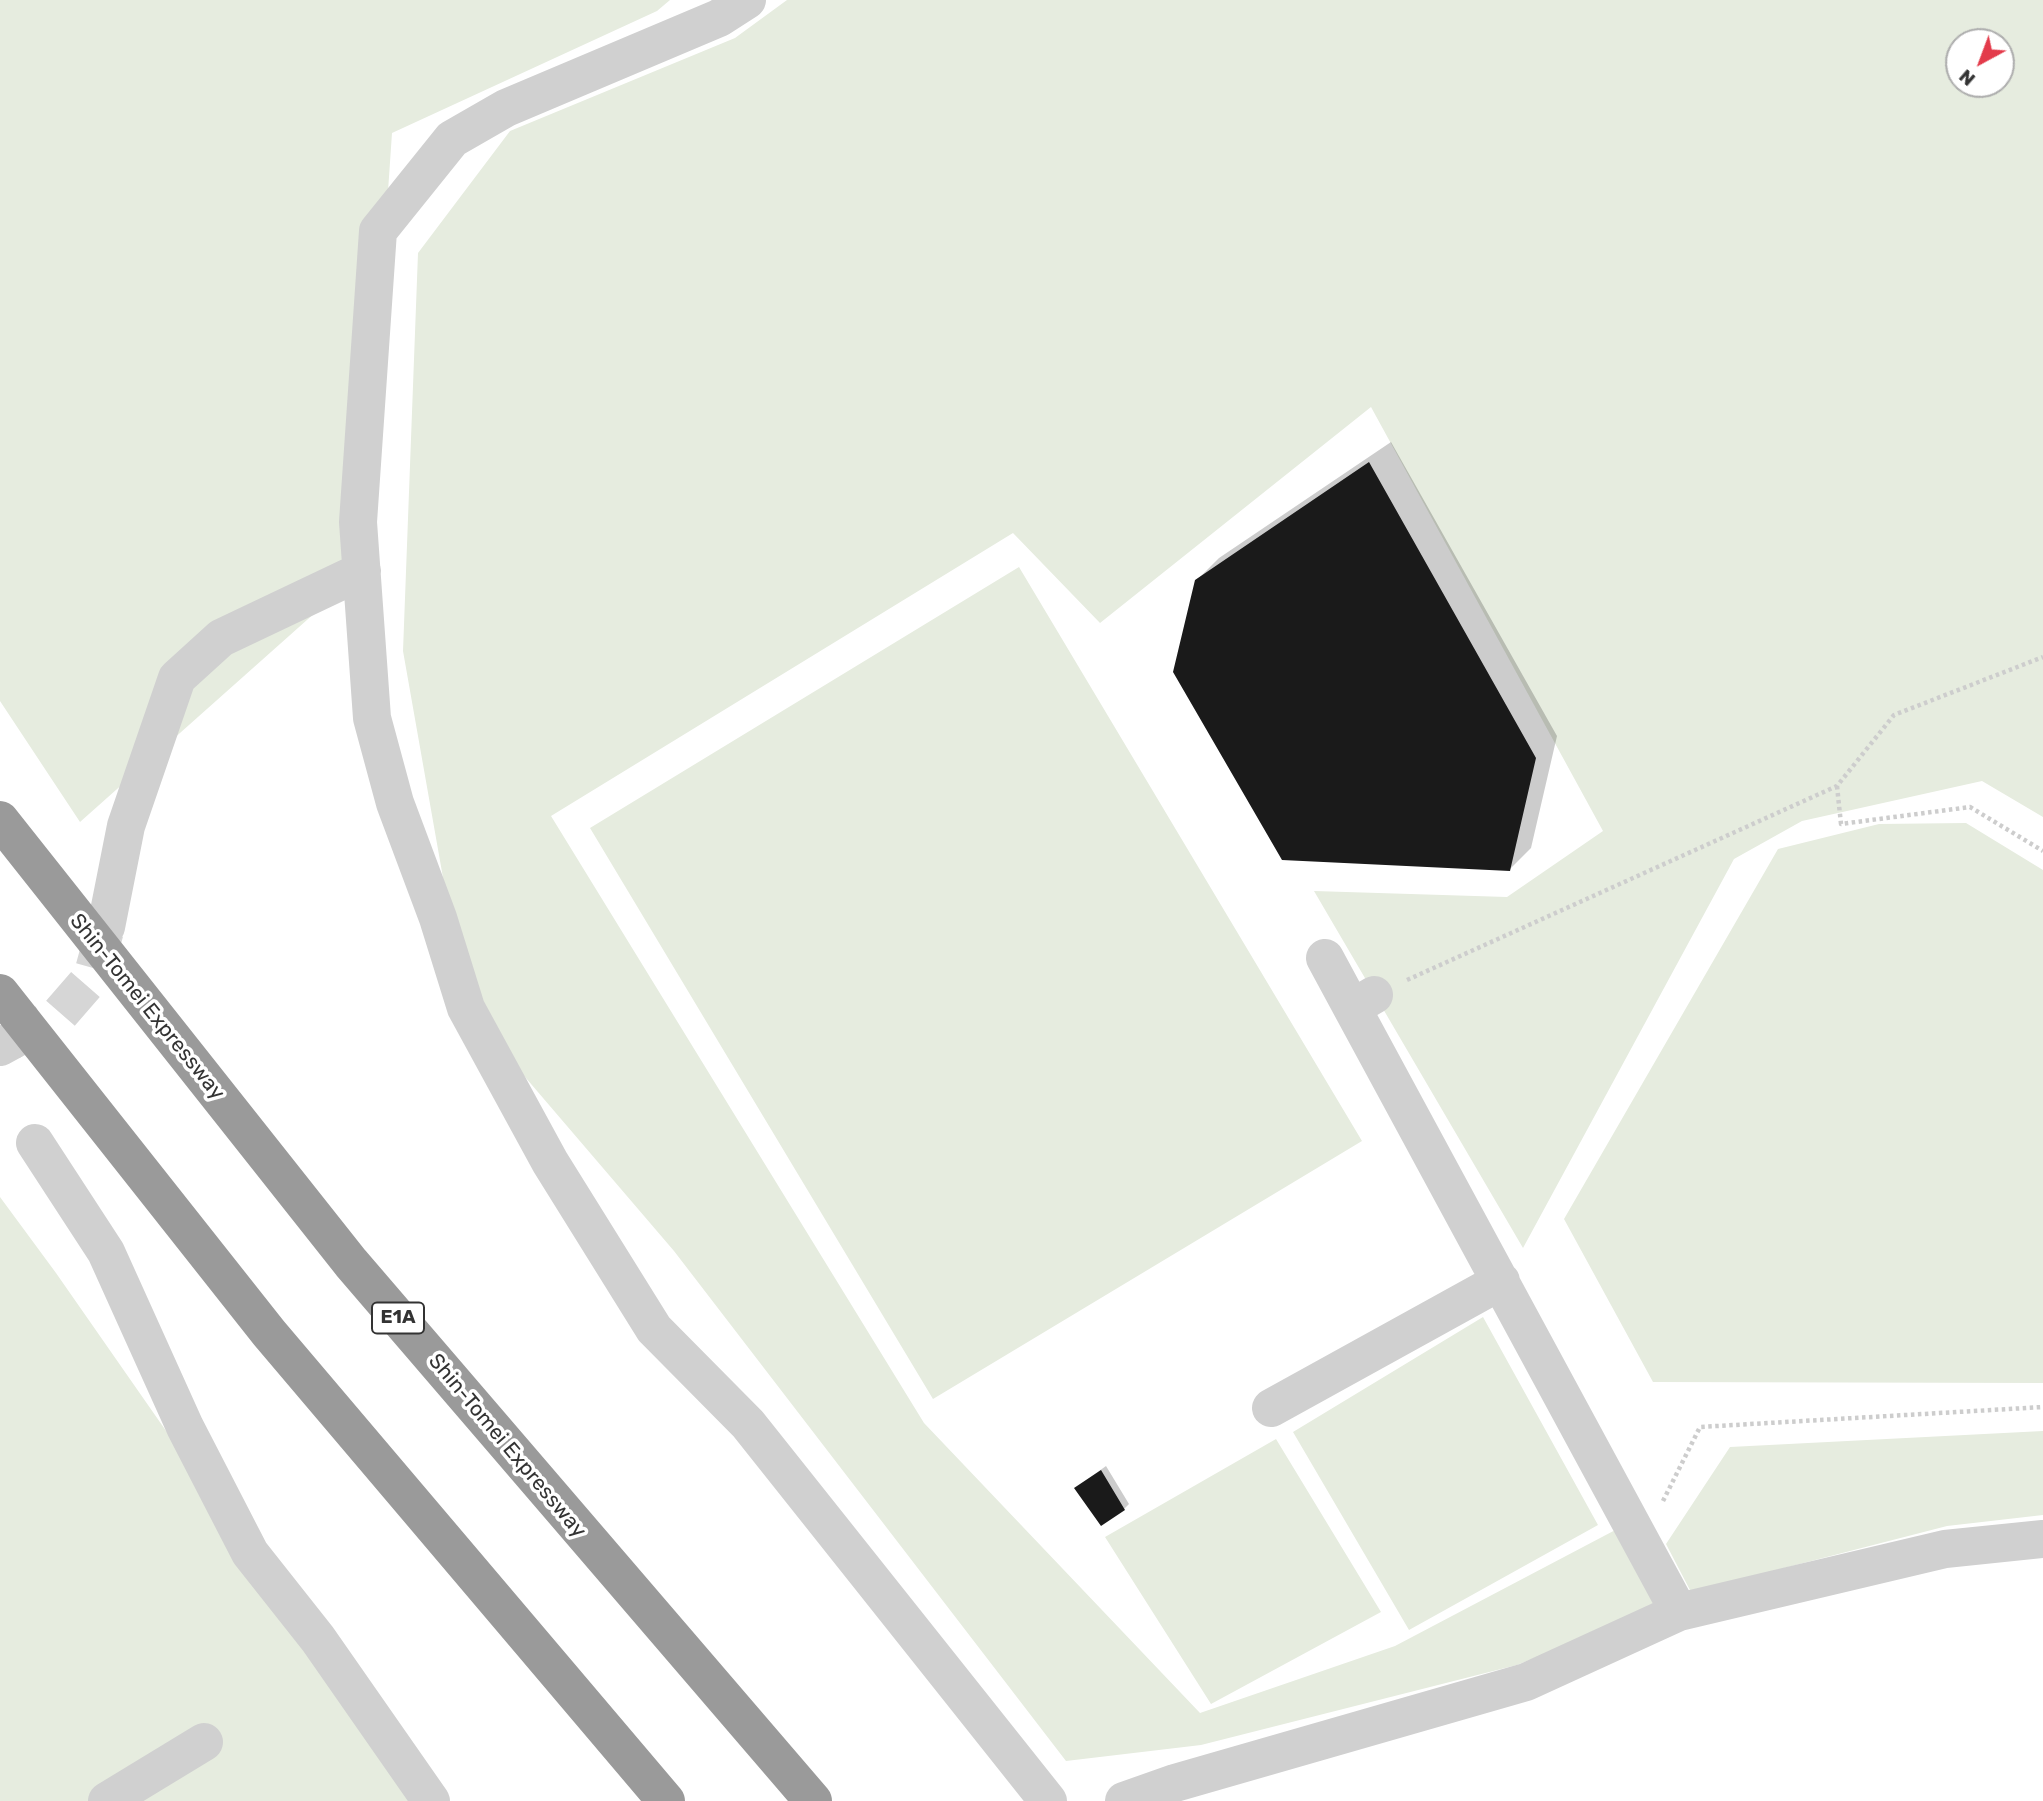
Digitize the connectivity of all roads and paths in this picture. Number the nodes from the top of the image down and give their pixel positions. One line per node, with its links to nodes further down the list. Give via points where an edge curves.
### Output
1 (747, 0): 2 (street, via 719,18 506,108 452,139 378,231 358,522)
2 (362, 571): 7 (street, via 221,638 177,678 126,827); 23 (street, via 372,718 395,803 466,1008 550,1162 654,1329 748,1424)
3 (2043, 657): 4 (path, via 1894,715)
4 (1837, 786): 6 (path, via 1841,824 1970,807); 10 (path)
5 (0, 820): 22 (highway, Shin-Tomei Expressway / E1A, via 351,1263)
6 (2043, 852)
7 (106, 927)
8 (1325, 958): 10 (street)
9 (0, 993): 21 (highway, via 269,1333)
10 (1363, 1001): 12 (street)
11 (35, 1143): 20 (street, via 106,1252 185,1427 250,1553 318,1639)
12 (1501, 1281): 14 (street); 16 (street)
13 (2043, 1407): 16 (path, via 1700,1427)
14 (1271, 1408)
15 (2043, 1539): 17 (street, via 1945,1549)
16 (1643, 1543): 17 (street)
17 (1679, 1612): 24 (street, via 1526,1682)
18 (204, 1742): 19 (street)
19 (107, 1801)
20 (431, 1801)
21 (666, 1801)
22 (813, 1801)
23 (1048, 1801)
24 (1124, 1801)

